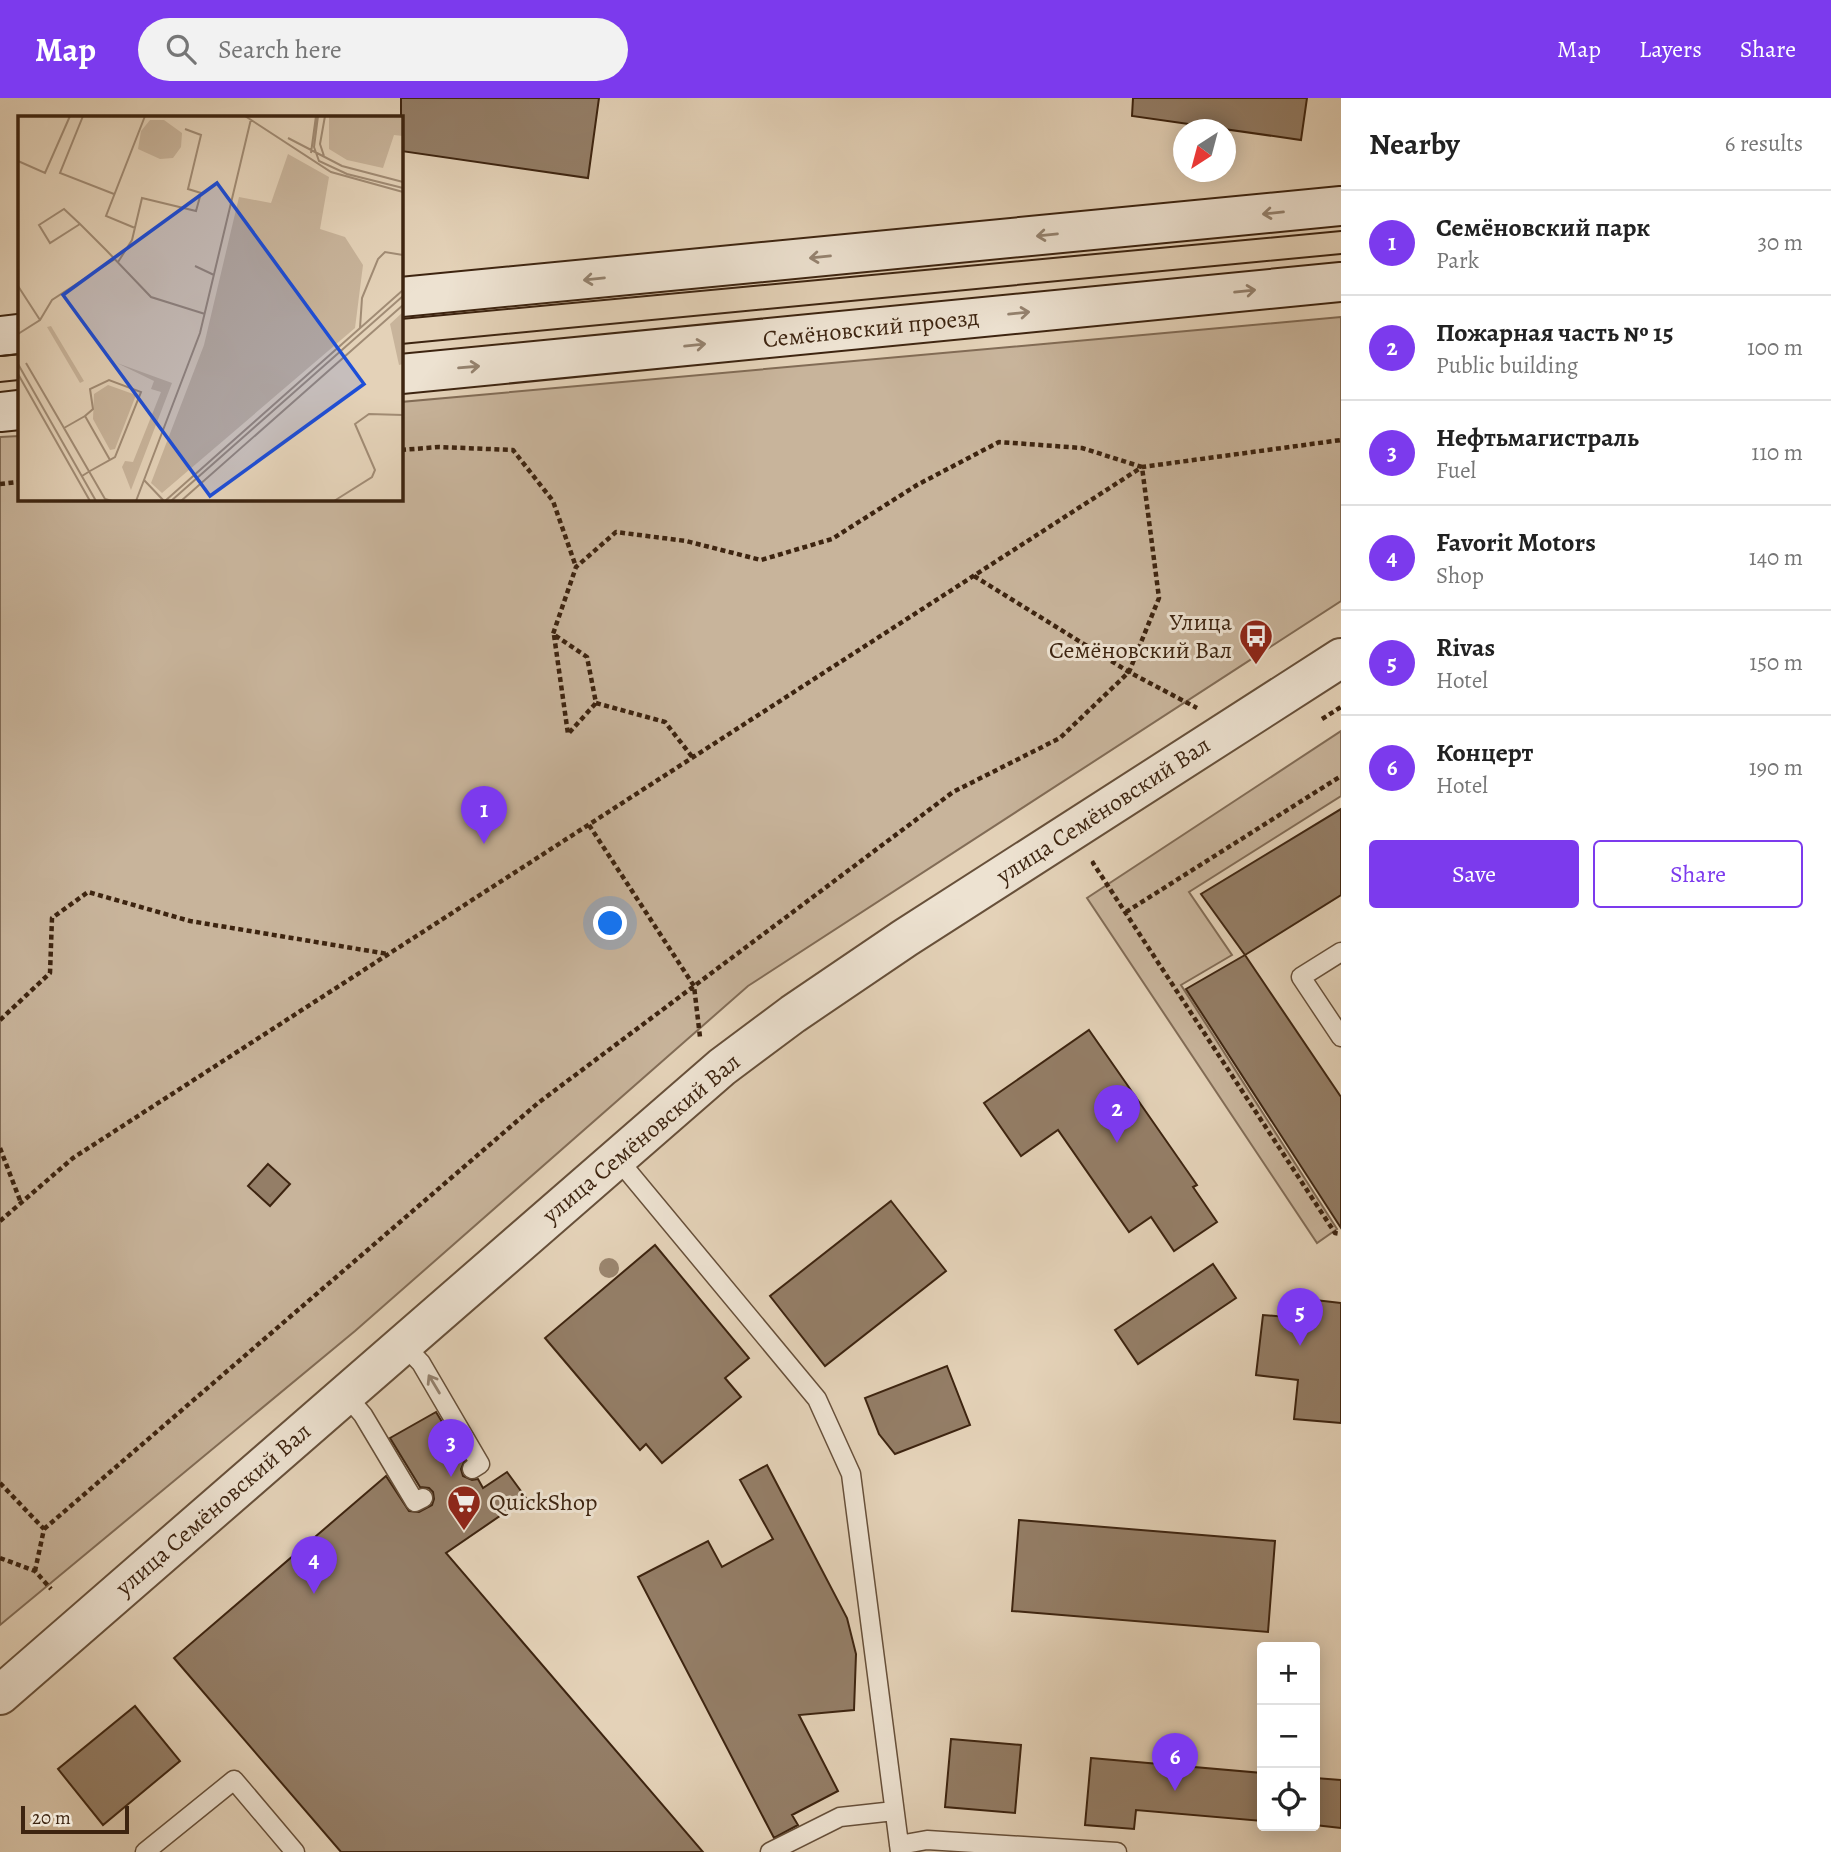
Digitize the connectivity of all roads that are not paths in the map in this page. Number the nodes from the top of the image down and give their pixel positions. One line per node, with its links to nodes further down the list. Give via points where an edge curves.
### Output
1 (1341, 206): 3 (main road, one-way to 3)
2 (1341, 282): 6 (main road, Семёновский проезд, one-way to 2)
3 (402, 297)
4 (18, 334): 5 (main road)
5 (0, 336)
6 (402, 374)
7 (18, 410): 8 (main road)
8 (0, 412)
9 (1341, 658): 12 (main road, улица Семёновский Вал, via 793,1014)
10 (1341, 952): 11 (lane, via 1301,977)
11 (1341, 1037)
12 (616, 1157): 13 (main road, улица Семёновский Вал); 18 (lane, via 817,1399 851,1474)
13 (402, 1343): 14 (main road, улица Семёновский Вал); 15 (lane, one-way to 13, via 480,1464 447,1417 421,1363)
14 (345, 1394): 16 (lane, via 390,1450 415,1502); 17 (main road, улица Семёновский Вал)
15 (472, 1469)
16 (423, 1498)
17 (0, 1695)
18 (894, 1811): 19 (lane); 22 (lane, via 840,1817)
19 (900, 1848): 23 (lane, via 928,1840)
20 (145, 1852): 21 (lane, via 234,1780)
21 (295, 1852)
22 (770, 1852)
23 (1117, 1852)

